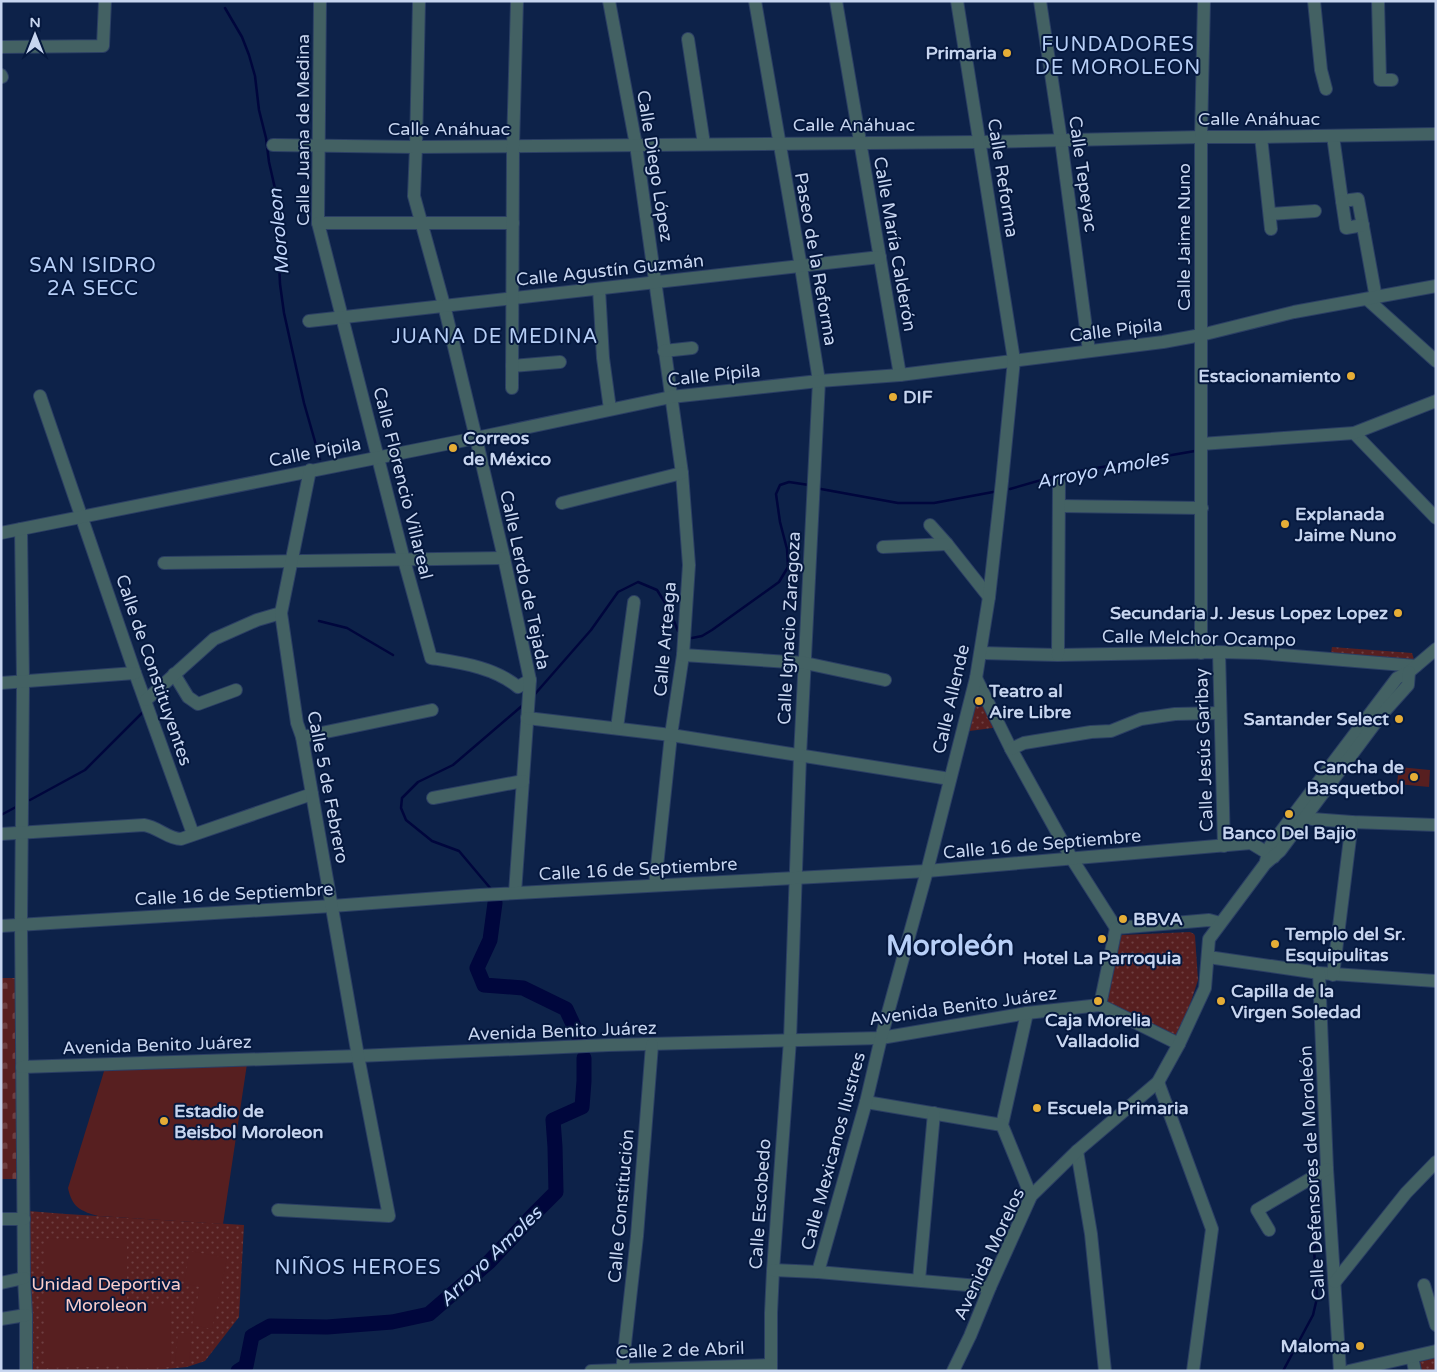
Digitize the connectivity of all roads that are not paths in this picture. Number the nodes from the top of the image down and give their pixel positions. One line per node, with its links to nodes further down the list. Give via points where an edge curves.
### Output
1 (105, 1): 14 (street, via 103,46)
2 (320, 1): 28 (street, Calle Juana de Medina)
3 (419, 1): 30 (street, Calle Lerdo de Tejada)
4 (517, 1): 29 (street)
5 (609, 1): 27 (street, Calle Diego López)
6 (755, 1): 24 (street, Paseo de la Reforma)
7 (836, 1): 22 (street, Calle María Calderón)
8 (957, 1): 23 (street, Calle Reforma)
9 (1040, 1): 21 (street, Calle Tepeyac)
10 (1204, 1): 18 (street, Calle Jaime Nuno)
11 (1314, 1): 16 (street)
12 (1378, 1): 15 (street, via 1380,80)
13 (688, 40): 25 (street)
14 (1, 46)
15 (1392, 80)
16 (1326, 89)
17 (1436, 134): 19 (street, Calle Anáhuac)
18 (1201, 136): 20 (street, Calle Anáhuac); 21 (street, Calle Anáhuac); 49 (street, Calle Jaime Nuno)
19 (1333, 136): 20 (street, Calle Anáhuac); 31 (street)
20 (1261, 137): 33 (street)
21 (1061, 140): 23 (street, Calle Anáhuac); 52 (street, Calle Tepeyac)
22 (860, 142): 23 (street, Calle Anáhuac); 24 (street, Calle Anáhuac); 39 (street, Calle María Calderón)
23 (980, 142): 53 (street, Calle Reforma)
24 (779, 143): 25 (street, Calle Anáhuac); 40 (street, Paseo de la Reforma)
25 (704, 144): 27 (street, Calle Anáhuac)
26 (273, 145): 28 (street, Calle Anáhuac)
27 (636, 145): 29 (street, Calle Anáhuac); 41 (street, Calle Diego López)
28 (319, 146): 30 (street, Calle Anáhuac); 35 (street, Calle Juana de Medina)
29 (513, 146): 30 (street, Calle Anáhuac); 36 (street)
30 (416, 147): 34 (street, Calle Lerdo de Tejada, via 414,196)
31 (1342, 201): 37 (street, via 1358,199); 37 (street, via 1346,228)
32 (1315, 211): 33 (street)
33 (1270, 214): 38 (street)
34 (420, 222): 35 (street); 36 (street); 46 (street, Calle Lerdo de Tejada)
35 (318, 223): 47 (street, Calle Juana de Medina)
36 (513, 223): 44 (street)
37 (1363, 225): 45 (street)
38 (1271, 229)
39 (880, 257): 40 (street, Calle Agustín Guzmán); 57 (street, Calle María Calderón)
40 (801, 267): 41 (street, Calle Agustín Guzmán); 58 (street, Paseo de la Reforma)
41 (654, 282): 43 (street, Calle Agustín Guzmán); 51 (street, Calle Diego López)
42 (1436, 286): 45 (street, Calle Pípila)
43 (599, 289): 44 (street, Calle Agustín Guzmán); 63 (street)
44 (512, 298): 46 (street, Calle Agustín Guzmán); 56 (street)
45 (1372, 299): 49 (street, Calle Pípila, via 1294,312); 54 (street)
46 (444, 305): 47 (street, Calle Agustín Guzmán); 65 (street, Calle Lerdo de Tejada)
47 (343, 316): 48 (street, Calle Agustín Guzmán); 67 (street, Calle Florencio Villareal)
48 (309, 321)
49 (1201, 335): 52 (street, Calle Pípila); 66 (street, Calle Jaime Nuno)
50 (692, 348): 51 (street)
51 (664, 351): 61 (street, Calle Diego López)
52 (1089, 351): 53 (street, Calle Pípila)
53 (1014, 360): 57 (street, Calle Pípila); 85 (street, Calle Allende)
54 (1436, 361)
55 (560, 362): 56 (street)
56 (512, 366): 59 (street)
57 (900, 375): 58 (street, Calle Pípila)
58 (819, 381): 61 (street, Calle Pípila); 94 (street, Calle Ignacio Zaragoza)
59 (512, 388)
60 (40, 396): 74 (street, Calle de Constituyentes)
61 (671, 397): 63 (street, Calle Pípila); 69 (street, Calle Arteaga)
62 (1436, 401): 64 (street)
63 (610, 409): 65 (street, Calle Pípila)
64 (1354, 433): 66 (street); 75 (street)
65 (476, 438): 67 (street, Calle Pípila); 81 (street, Calle Lerdo de Tejada)
66 (1201, 444): 73 (street, Calle Jaime Nuno)
67 (378, 458): 68 (street, Calle Pípila); 82 (street, Calle Florencio Villareal)
68 (310, 470): 74 (street, Calle Pípila); 83 (street, Calle 5 de Febrero)
69 (682, 473): 71 (street); 92 (street, Calle Arteaga, via 689,565)
70 (1060, 483): 72 (street)
71 (562, 503)
72 (1059, 506): 73 (street); 93 (street)
73 (1202, 508): 90 (street, Calle Jaime Nuno)
74 (83, 517): 77 (street, Calle Pípila); 96 (street, Calle de Constituyentes)
75 (1436, 518)
76 (930, 525): 79 (street)
77 (21, 530): 78 (street, Calle Pípila); 100 (street)
78 (1, 533)
79 (947, 544): 80 (street); 85 (street)
80 (883, 548)
81 (504, 558): 82 (street); 102 (street, Calle Lerdo de Tejada)
82 (404, 560): 83 (street); 102 (street, Calle Florencio Villareal, via 431,658 492,671 518,687)
83 (291, 561): 84 (street); 87 (street, Calle 5 de Febrero)
84 (164, 563)
85 (989, 597): 91 (street, Calle Allende)
86 (634, 602): 108 (street)
87 (281, 613): 97 (street, via 214,639); 110 (street, Calle 5 de Febrero, via 297,723)
88 (1436, 649): 95 (street)
89 (1219, 652): 90 (street, Calle Melchor Ocampo); 95 (street, Calle Melchor Ocampo, via 1260,653); 107 (street, Calle Jesús Garibay)
90 (1201, 653): 93 (street, Calle Melchor Ocampo)
91 (980, 654): 93 (street, Calle Melchor Ocampo); 98 (street, Calle Allende)
92 (683, 655): 94 (street); 109 (street, Calle Arteaga)
93 (1058, 655)
94 (804, 663): 99 (street); 112 (street, Calle Ignacio Zaragoza)
95 (1412, 669): 117 (street, via 1397,678)
96 (135, 673): 100 (street); 104 (street, Calle de Constituyentes)
97 (174, 674): 103 (street, via 188,697 198,704); 104 (street)
98 (976, 678): 111 (street); 113 (street, Calle Allende)
99 (885, 680)
100 (23, 682): 101 (street); 120 (street)
101 (1, 683)
102 (530, 684): 106 (street, Calle Lerdo de Tejada)
103 (236, 690)
104 (146, 700): 122 (street, Calle de Constituyentes)
105 (432, 710): 110 (street)
106 (528, 712): 108 (street); 114 (street)
107 (1220, 713): 111 (street, via 1158,716 1111,731 1024,743); 123 (street, Calle Jesús Garibay)
108 (617, 728): 109 (street)
109 (672, 735): 112 (street); 128 (street, Calle Arteaga)
110 (302, 736): 115 (street, Calle 5 de Febrero)
111 (1010, 749): 125 (street)
112 (800, 756): 113 (street); 127 (street, Calle Ignacio Zaragoza)
113 (950, 779): 126 (street, Calle Allende)
114 (523, 781): 116 (street); 129 (street)
115 (312, 794): 122 (street); 130 (street, Calle 5 de Febrero)
116 (433, 798)
117 (1301, 813): 118 (street, via 1312,819); 124 (street, via 1270,846)
118 (1352, 822): 119 (street); 137 (street)
119 (1436, 825)
120 (21, 833): 121 (street); 122 (street, via 144,824 174,838); 132 (street)
121 (1, 834)
122 (193, 834)
123 (1224, 846): 124 (street, Calle 16 de Septiembre, via 1251,844); 125 (street, Calle 16 de Septiembre)
124 (1269, 858): 131 (street)
125 (1072, 859): 126 (street, Calle 16 de Septiembre); 134 (street)
126 (926, 870): 127 (street, Calle 16 de Septiembre); 141 (street, Calle Allende)
127 (795, 877): 128 (street, Calle 16 de Septiembre); 142 (street, Calle Escobedo)
128 (655, 885): 129 (street, Calle 16 de Septiembre)
129 (515, 893): 130 (street, Calle 16 de Septiembre)
130 (332, 906): 132 (street, Calle 16 de Septiembre); 145 (street, Calle 5 de Febrero)
131 (1220, 923): 134 (street, via 1209,920); 135 (street, via 1209,939)
132 (21, 924): 133 (street, Calle 16 de Septiembre); 146 (street)
133 (1, 926)
134 (1116, 928): 139 (street)
135 (1208, 957): 136 (street); 143 (street, via 1205,988)
136 (1320, 973): 137 (street); 153 (street, Calle Defensores de Moroleón)
137 (1333, 974): 138 (street)
138 (1436, 981)
139 (1100, 1005): 140 (street, Avenida Benito Juárez); 143 (street)
140 (1027, 1013): 141 (street, Avenida Benito Juárez); 150 (street)
141 (881, 1038): 142 (street, Avenida Benito Juárez); 148 (street, Calle Mexicanos Ilustres)
142 (790, 1040): 144 (street, Avenida Benito Juárez); 159 (street, Calle Escobedo)
143 (1179, 1044): 147 (street)
144 (652, 1045): 145 (street, Avenida Benito Juárez); 173 (street, Calle Constitución, via 637,1236)
145 (358, 1056): 146 (street, Avenida Benito Juárez); 155 (street, Calle 5 de Febrero, via 389,1216)
146 (22, 1067): 157 (street)
147 (1158, 1082): 151 (street, Avenida Morelos); 178 (street, via 1212,1229)
148 (866, 1102): 149 (street); 160 (street, Calle Mexicanos Ilustres)
149 (934, 1113): 150 (street); 162 (street)
150 (1002, 1125): 154 (street)
151 (1077, 1151): 154 (street, Avenida Morelos); 177 (street, via 1091,1234)
152 (1436, 1162): 163 (street, via 1406,1193)
153 (1327, 1169): 158 (street, via 1257,1210); 163 (street, Calle Defensores de Moroleón)
154 (1031, 1196): 166 (street, Avenida Morelos)
155 (278, 1210)
156 (1, 1219): 157 (street)
157 (24, 1219): 161 (street)
158 (1269, 1230)
159 (773, 1270): 160 (street); 172 (street, Calle Escobedo)
160 (818, 1272): 162 (street)
161 (24, 1278): 164 (street); 167 (street)
162 (919, 1280): 166 (street)
163 (1336, 1282): 179 (street, Calle Defensores de Moroleón)
164 (1, 1283)
165 (1424, 1285): 169 (street)
166 (990, 1287): 176 (street, Avenida Morelos)
167 (26, 1315): 168 (street); 174 (street)
168 (1, 1319)
169 (1436, 1325)
170 (1436, 1351): 171 (street)
171 (1412, 1357): 180 (street); 181 (street)
172 (771, 1368): 173 (street, Calle 2 de Abril)
173 (622, 1370): 175 (street, Calle 2 de Abril)
174 (26, 1371)
175 (591, 1371)
176 (953, 1371)
177 (1104, 1371)
178 (1193, 1371)
179 (1340, 1371)
180 (1349, 1371)
181 (1415, 1371)

